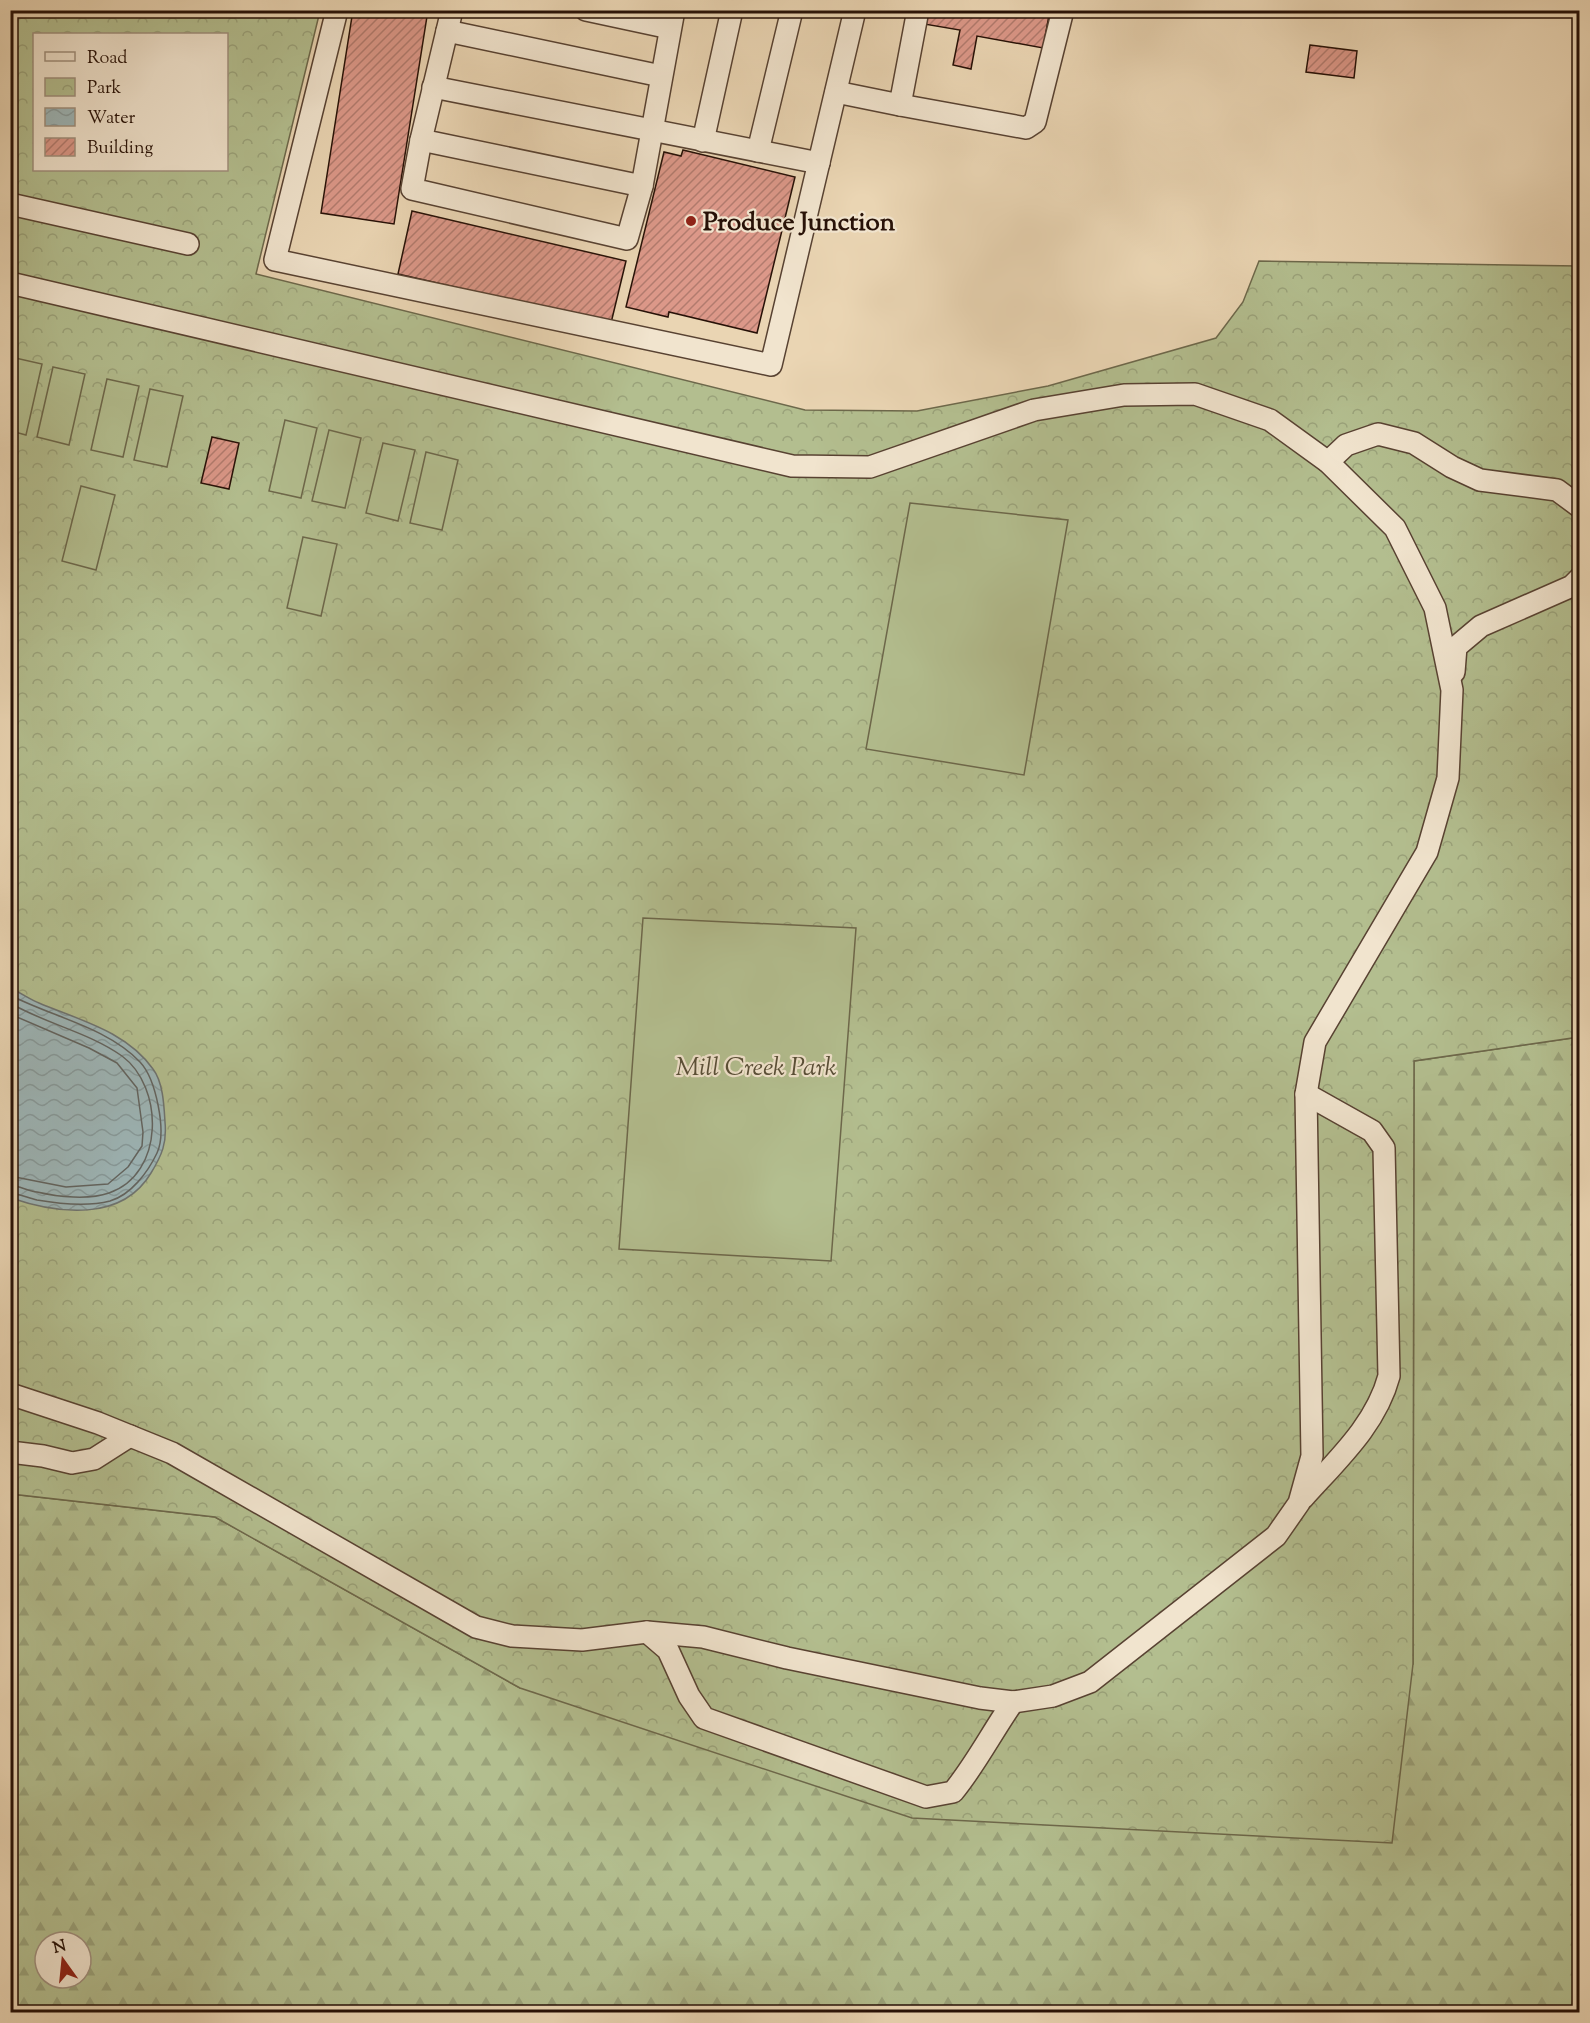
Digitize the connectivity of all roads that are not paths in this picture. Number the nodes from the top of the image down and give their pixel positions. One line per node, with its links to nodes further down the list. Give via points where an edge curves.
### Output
1 (337, 10): 19 (lane, via 275,260 771,364)
2 (452, 10): 10 (lane)
3 (586, 10): 9 (lane)
4 (732, 10): 17 (lane)
5 (792, 10): 18 (lane)
6 (855, 10): 13 (lane)
7 (918, 10): 14 (lane)
8 (1063, 10): 14 (lane, via 1031,126)
9 (672, 19): 11 (lane)
10 (447, 31): 11 (lane); 12 (lane)
11 (661, 76): 15 (lane)
12 (434, 87): 15 (lane); 16 (lane)
13 (836, 92): 14 (lane); 19 (lane)
14 (900, 105)
15 (652, 131): 17 (lane); 20 (lane)
16 (421, 140): 20 (lane); 20 (lane, via 412,189 627,239)
17 (703, 141): 18 (lane)
18 (758, 151): 19 (lane)
19 (819, 163)
20 (642, 186)
21 (10, 204): 22 (lane)
22 (188, 244)
23 (10, 283): 24 (lane, via 792,466 870,467 1034,410 1124,395 1195,394 1270,420)
24 (1328, 462): 25 (lane, via 1346,445 1378,434 1414,443 1480,480 1557,490); 27 (lane, via 1395,528 1435,608)
25 (1580, 507)
26 (1580, 578): 27 (lane, via 1572,586 1481,626 1456,647)
27 (1452, 690): 28 (lane, via 1448,778 1427,852 1315,1042)
28 (1306, 1094): 32 (lane, via 1312,1456); 32 (lane, via 1372,1131 1384,1148 1389,1376 1383,1400 1368,1424)
29 (10, 1394): 30 (lane)
30 (130, 1436): 31 (lane, via 94,1458 72,1464); 33 (lane, via 172,1453 476,1627 512,1636 582,1640)
31 (10, 1452)
32 (1299, 1503): 34 (lane, via 1276,1536 1090,1682 1053,1696)
33 (646, 1632): 34 (lane, via 703,1637 798,1661); 34 (lane, via 668,1650 704,1718 926,1797 953,1792)
34 (1013, 1702)

